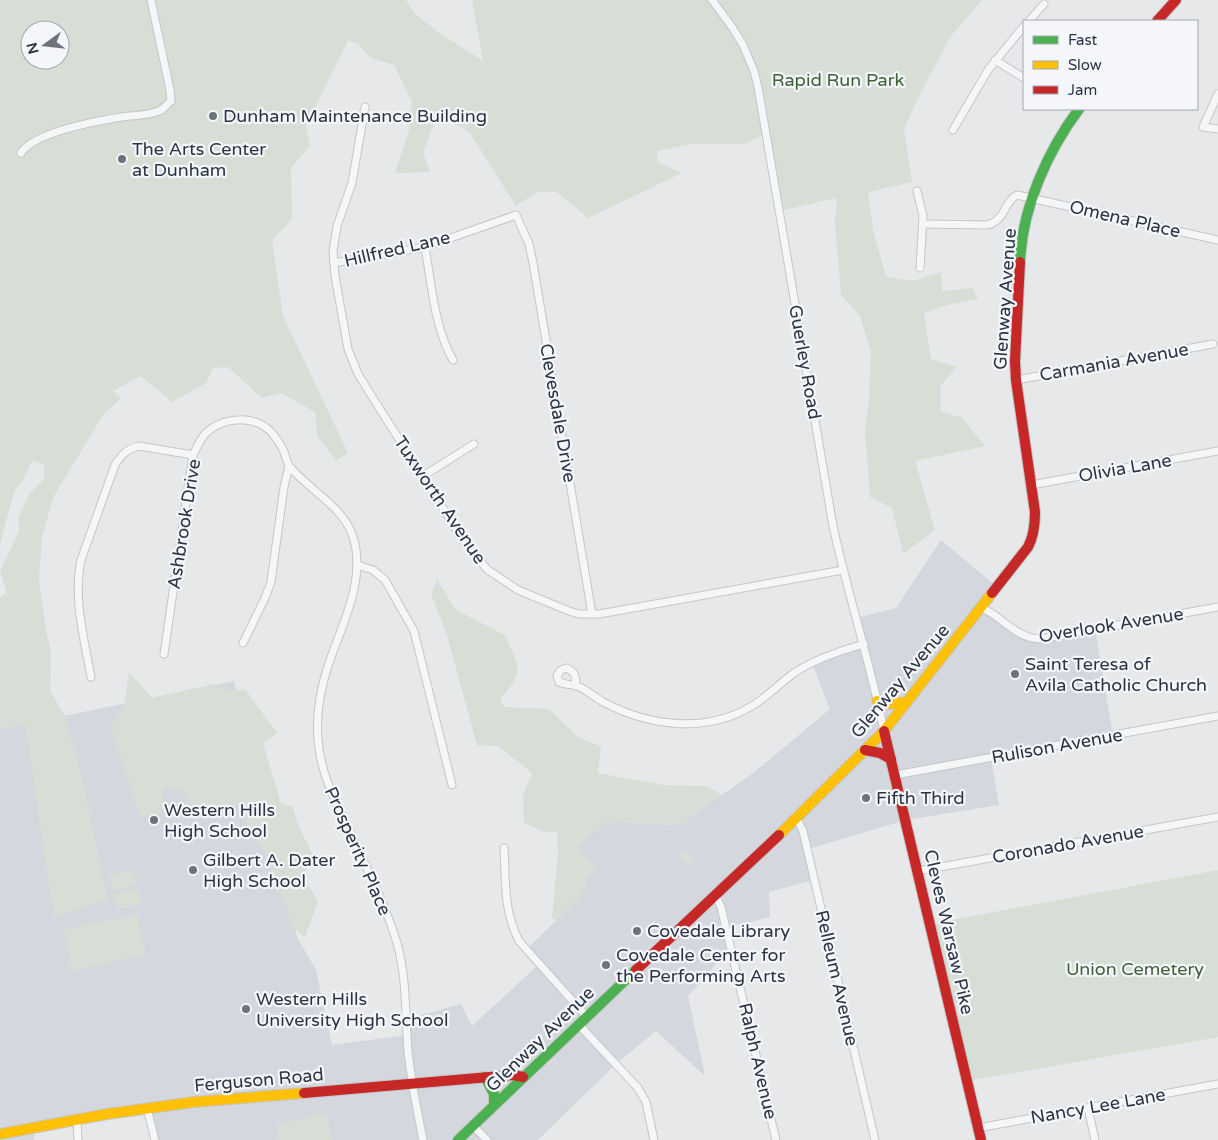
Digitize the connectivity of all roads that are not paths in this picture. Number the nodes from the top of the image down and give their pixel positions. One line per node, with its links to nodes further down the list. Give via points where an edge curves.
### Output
1 (151, 0): 15 (street, via 171,101 150,115 78,126 42,138 25,147)
2 (712, 0): 34 (street, Guerley Road, via 743,45 758,87)
3 (1176, 0): 6 (main road)
4 (1044, 4): 5 (street)
5 (1030, 20)
6 (1158, 20)
7 (1023, 27): 8 (street)
8 (995, 60): 9 (street); 14 (street)
9 (1023, 77)
10 (1218, 94): 13 (street, via 1203,127)
11 (365, 107): 22 (street, Tuxworth Avenue, via 352,183 334,238)
12 (1076, 110): 17 (main road, Glenway Avenue, via 1044,166)
13 (1218, 129)
14 (954, 130)
15 (22, 153)
16 (917, 191): 19 (street)
17 (1033, 198): 19 (street, Omena Place, via 1014,196 997,221 988,225); 20 (street, Omena Place); 26 (main road, Glenway Avenue, via 1021,239)
18 (516, 215): 21 (street, Hillfred Lane); 37 (street, Clevesdale Drive, via 529,244 533,263)
19 (923, 224): 23 (street)
20 (1218, 240)
21 (425, 247): 22 (street, Hillfred Lane); 25 (street, via 440,329)
22 (334, 263): 31 (street, Tuxworth Avenue, via 352,361)
23 (920, 268)
24 (1213, 344): 26 (street, Carmania Avenue)
25 (452, 360)
26 (1016, 380): 32 (main road, Glenway Avenue)
27 (474, 444): 31 (street)
28 (1218, 451): 32 (street, Olivia Lane)
29 (193, 455): 30 (street, Ashbrook Drive, via 202,438 214,426 243,420 260,424 271,432 284,451); 40 (street, Ashbrook Drive); 41 (street, via 139,446 122,454 115,465 79,572 78,603)
30 (289, 466): 33 (street, Ashbrook Drive, via 349,526 357,552); 38 (street, via 271,582)
31 (423, 476): 37 (street, Tuxworth Avenue, via 467,546 488,570 518,590 569,611)
32 (1031, 485): 36 (main road, Glenway Avenue, via 1035,512 1033,536 1028,548)
33 (357, 565): 50 (street, via 374,570 385,580 414,631); 60 (street, Prosperity Place, via 347,614 319,703 318,738 328,787 368,869 396,942 405,990)
34 (843, 570): 37 (street, Tuxworth Avenue); 39 (street, Guerley Road)
35 (1218, 607): 36 (street, Overlook Avenue, via 1041,639 1022,635)
36 (982, 608): 44 (main road, Glenway Avenue)
37 (592, 614)
38 (243, 643)
39 (864, 644): 42 (street, via 795,672 761,700 738,712 700,723 654,721 602,702); 43 (street, Guerley Road)
40 (164, 654)
41 (91, 677)
42 (576, 686)
43 (877, 701): 44 (main road, via 889,704); 46 (street, Guerley Road)
44 (907, 702): 46 (main road, Glenway Avenue)
45 (1218, 716): 49 (street, Rulison Avenue)
46 (884, 731): 47 (main road, Glenway Avenue); 48 (main road, Cleves Warsaw Pike)
47 (865, 750): 48 (main road); 51 (main road, Glenway Avenue)
48 (891, 759): 49 (main road, Cleves Warsaw Pike)
49 (896, 775): 54 (main road, Cleves Warsaw Pike)
50 (452, 785)
51 (796, 817): 55 (main road, Glenway Avenue); 76 (street, Relleum Avenue, via 803,831)
52 (1218, 817): 54 (street, Coronado Avenue)
53 (504, 848): 56 (street, via 505,893 514,931 525,951)
54 (918, 871): 67 (main road, Cleves Warsaw Pike)
55 (714, 896): 56 (main road, Glenway Avenue); 75 (street, Ralph Avenue, via 721,907)
56 (587, 1017): 57 (main road, Glenway Avenue)
57 (579, 1025): 59 (main road, Glenway Avenue); 74 (street, via 638,1088 646,1102)
58 (485, 1077): 59 (main road, Ferguson Road); 60 (main road, Ferguson Road); 62 (main road, via 494,1094)
59 (523, 1077): 62 (main road, Glenway Avenue)
60 (412, 1083): 63 (main road, Ferguson Road); 71 (street, Prosperity Place)
61 (1218, 1084): 64 (street, Nancy Lee Lane)
62 (494, 1105): 66 (main road, Glenway Avenue)
63 (147, 1108): 65 (main road, Ferguson Road); 70 (street)
64 (1088, 1108): 67 (street, Nancy Lee Lane); 78 (street)
65 (76, 1120): 68 (main road, Ferguson Road); 69 (street)
66 (473, 1126): 72 (main road, Glenway Avenue); 73 (street)
67 (978, 1128): 77 (main road, Cleves Warsaw Pike)
68 (0, 1134)
69 (78, 1140)
70 (155, 1140)
71 (423, 1140)
72 (458, 1140)
73 (487, 1140)
74 (654, 1140)
75 (776, 1140)
76 (875, 1140)
77 (981, 1140)
78 (1095, 1140)

